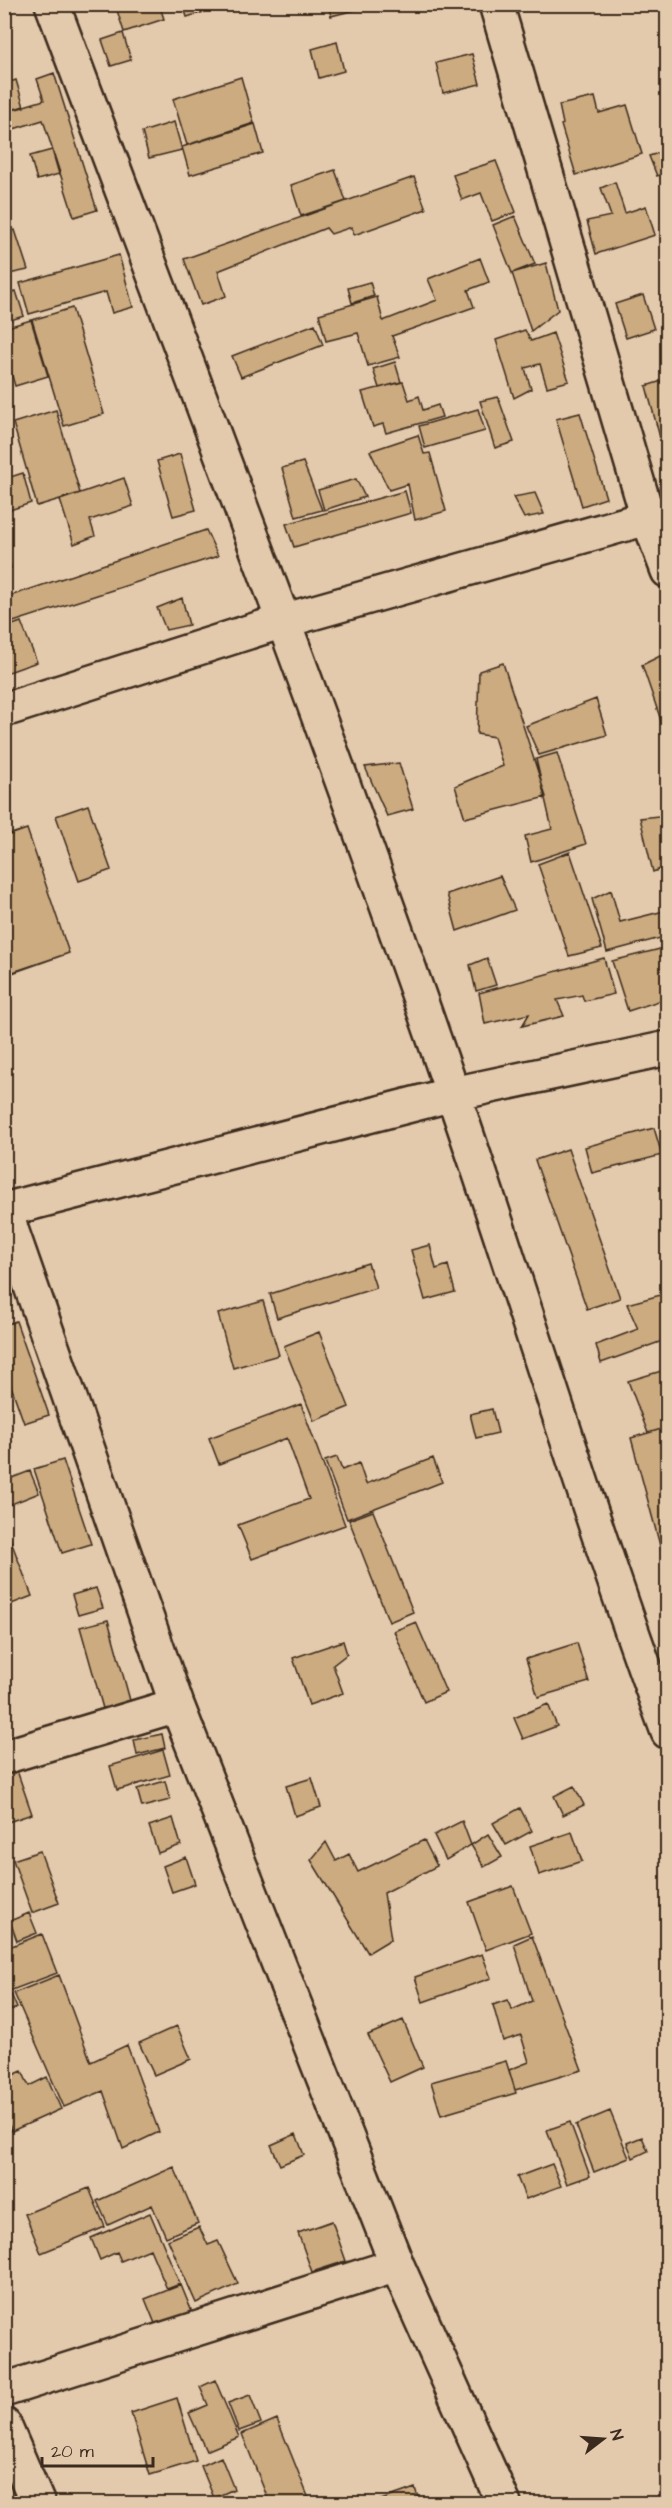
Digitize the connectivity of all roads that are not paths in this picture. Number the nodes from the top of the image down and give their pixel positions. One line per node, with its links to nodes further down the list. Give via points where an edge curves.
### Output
1 (52, 4): 5 (street)
2 (496, 4): 3 (street)
3 (658, 515): 4 (street); 5 (street)
4 (668, 571)
5 (283, 621): 6 (street); 8 (street)
6 (4, 710)
7 (668, 1048): 8 (street)
8 (453, 1094): 9 (street); 11 (street, via 616,1591)
9 (5, 1210): 10 (street)
10 (177, 1705): 12 (street); 13 (street)
11 (668, 1732)
12 (4, 1757)
13 (397, 2265): 14 (street); 17 (street)
14 (4, 2390)
15 (4, 2425): 16 (street)
16 (38, 2504)
17 (504, 2504)

